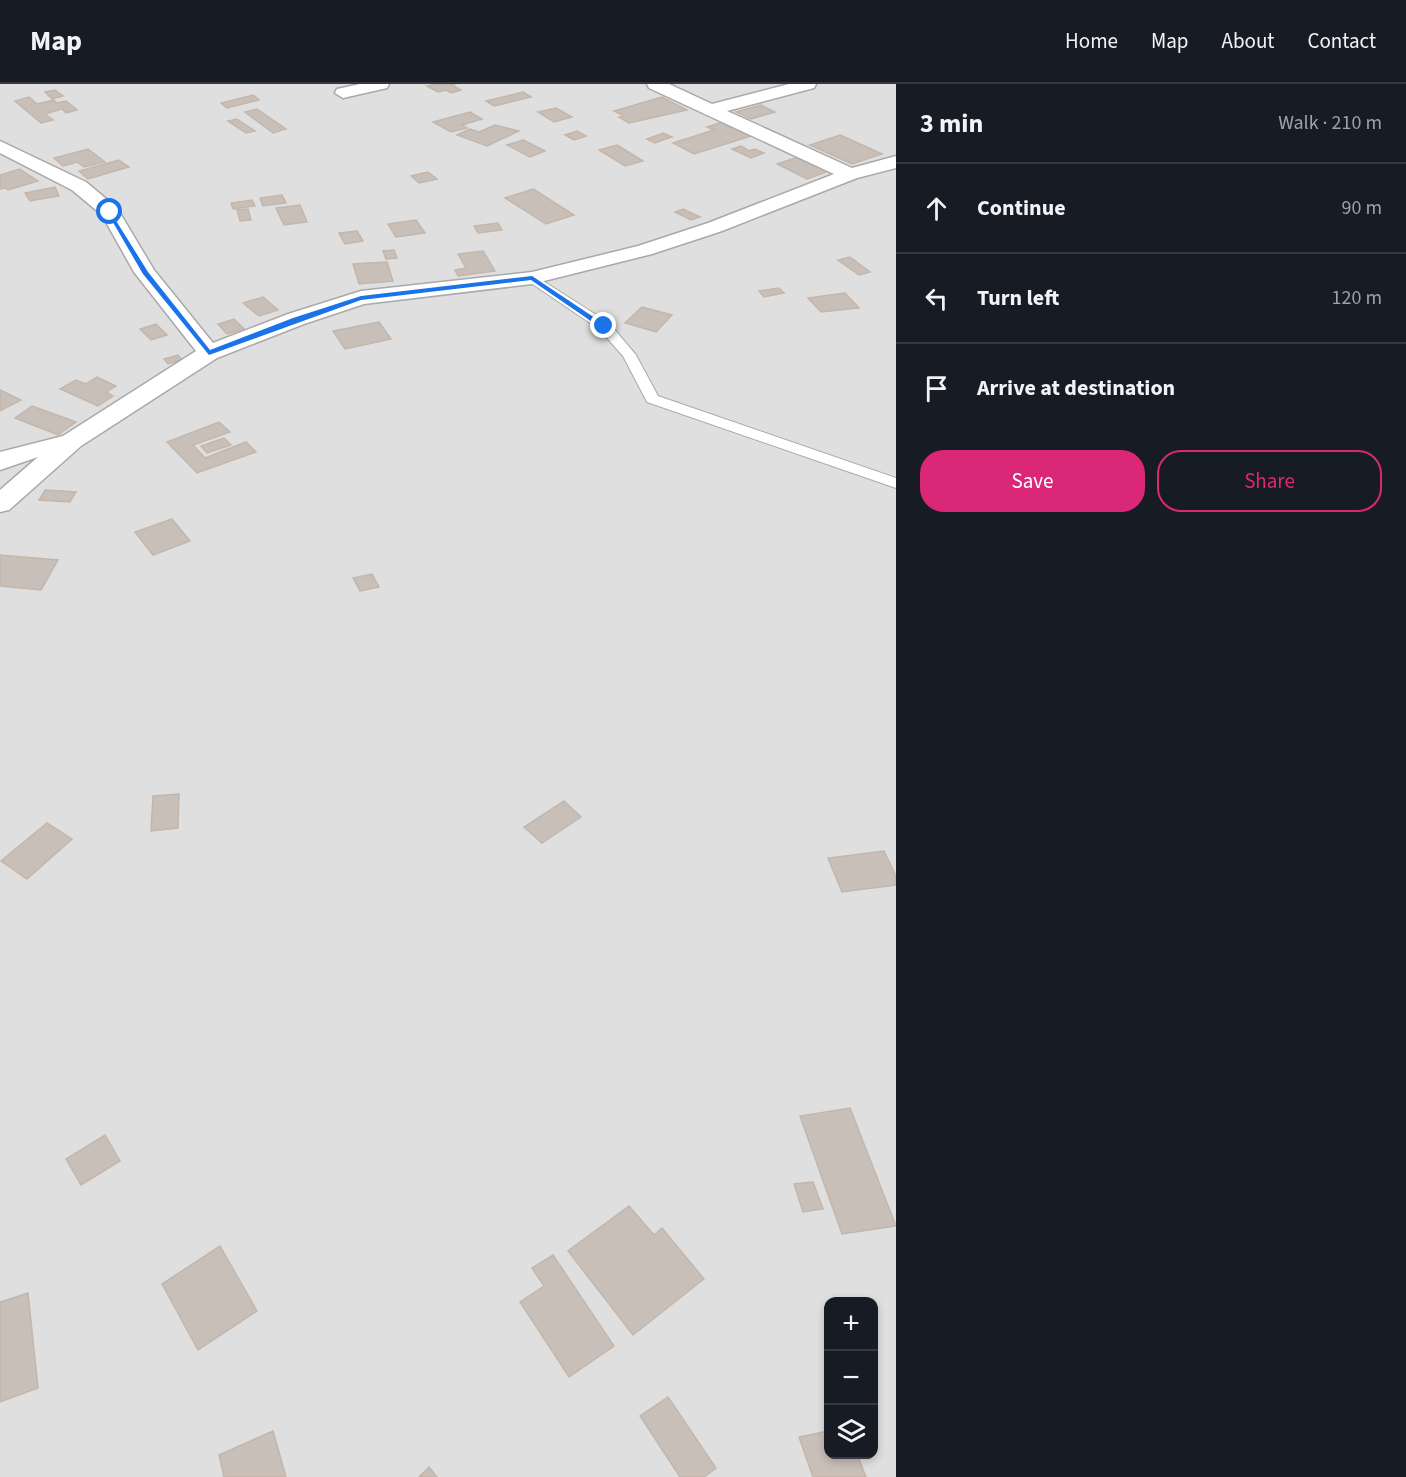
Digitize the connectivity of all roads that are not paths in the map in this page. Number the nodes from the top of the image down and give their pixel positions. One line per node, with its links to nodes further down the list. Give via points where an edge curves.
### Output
1 (381, 84): 4 (street)
2 (655, 84): 5 (street)
3 (808, 84): 5 (street)
4 (343, 93)
5 (710, 110): 8 (street)
6 (0, 146): 10 (street, via 79,186 110,212 145,272)
7 (896, 162): 8 (street)
8 (850, 174): 9 (street, via 705,231)
9 (532, 278): 10 (street, via 361,298); 13 (lane, via 604,326 629,355 652,399)
10 (209, 353): 11 (street)
11 (72, 441): 12 (street); 14 (street)
12 (0, 462)
13 (896, 483)
14 (0, 504)

